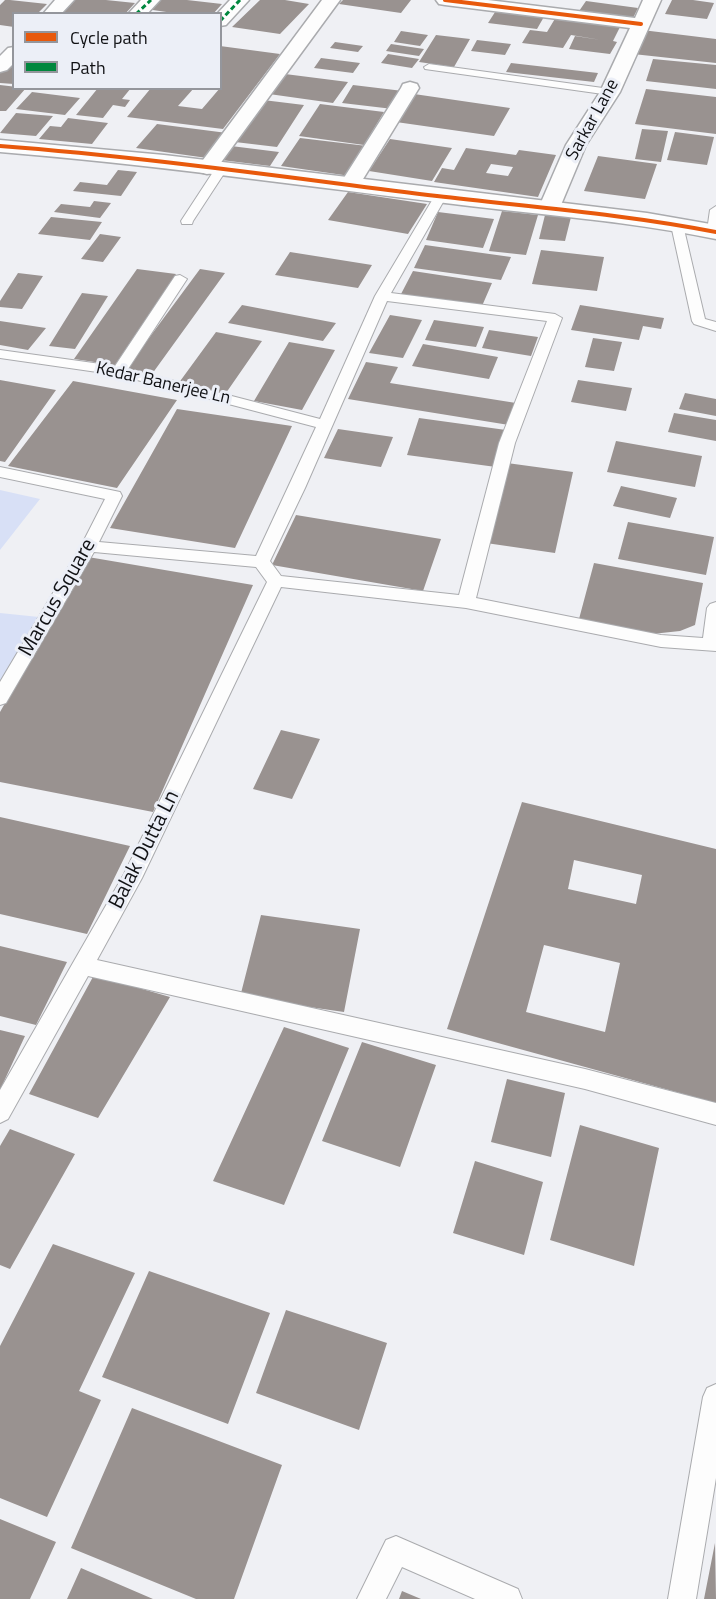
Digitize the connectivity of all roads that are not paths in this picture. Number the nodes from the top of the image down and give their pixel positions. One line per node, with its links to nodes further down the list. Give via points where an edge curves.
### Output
1 (65, 0): 7 (street)
2 (151, 0): 8 (street)
3 (240, 0): 9 (street)
4 (331, 0): 17 (street)
5 (445, 0): 10 (street)
6 (652, 0): 10 (street, Sarkar Lane)
7 (53, 12)
8 (138, 12)
9 (222, 19)
10 (641, 24): 15 (street, Sarkar Lane)
11 (12, 54): 12 (street)
12 (0, 66)
13 (429, 67): 15 (lane)
14 (410, 88): 18 (street)
15 (610, 92): 20 (street, Sarkar Lane, via 576,145)
16 (0, 146): 17 (street)
17 (214, 168): 18 (street); 22 (lane)
18 (350, 184): 19 (street)
19 (440, 197): 20 (street); 26 (lane)
20 (550, 207): 23 (street)
21 (716, 210): 24 (lane)
22 (187, 221)
23 (677, 225): 24 (street); 27 (lane, via 699,321)
24 (714, 231)
25 (180, 279): 29 (lane)
26 (382, 296): 30 (lane); 35 (lane, via 555,318 507,443)
27 (716, 327)
28 (1, 355): 29 (lane, Kedar Banerjee Ln)
29 (119, 371): 30 (lane, Kedar Banerjee Ln)
30 (324, 424): 33 (lane)
31 (0, 472): 32 (lane, Marcus Square, via 114,496)
32 (89, 546): 33 (lane); 38 (lane, Marcus Square)
33 (261, 562): 34 (lane)
34 (276, 581): 35 (lane); 39 (lane, Balak Dutta Ln, via 132,878)
35 (466, 602): 37 (lane, via 661,641)
36 (716, 608): 37 (lane)
37 (714, 645)
38 (0, 698)
39 (83, 966): 40 (lane, Balak Dutta Ln); 41 (lane, via 585,1079)
40 (0, 1112)
41 (716, 1114)
42 (716, 1397): 45 (lane)
43 (371, 1599): 44 (lane, via 396,1550)
44 (508, 1599)
45 (682, 1599)

